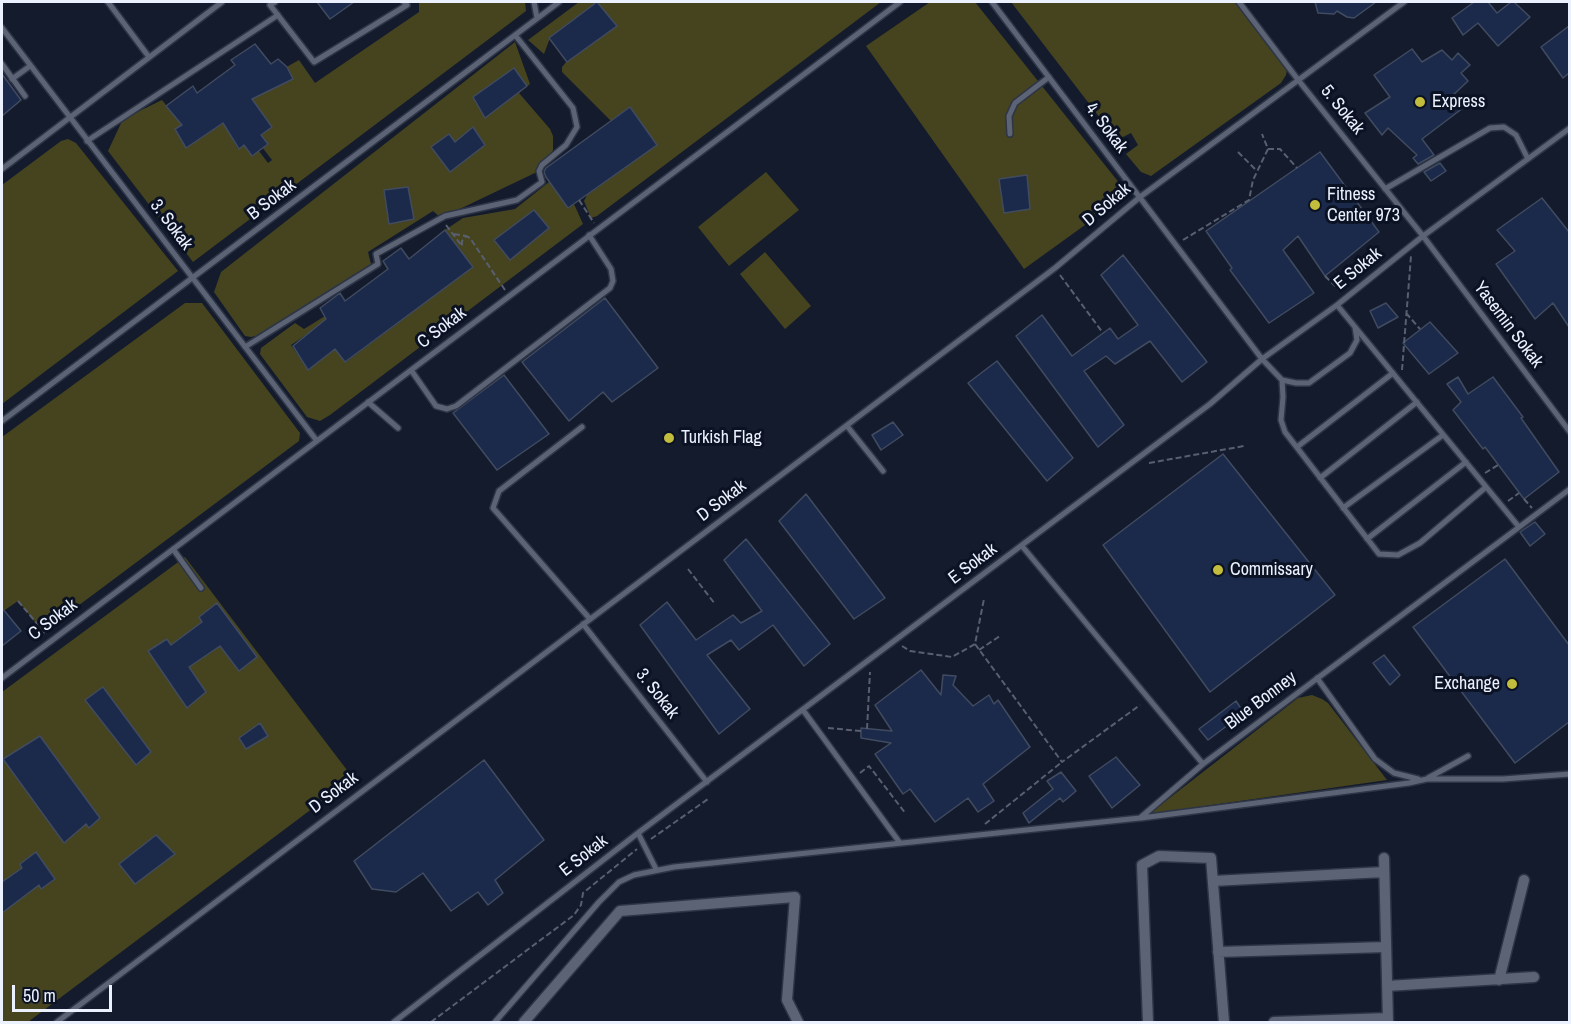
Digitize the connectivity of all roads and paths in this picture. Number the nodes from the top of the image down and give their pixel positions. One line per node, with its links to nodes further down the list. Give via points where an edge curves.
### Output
1 (108, 2): 15 (lane)
2 (222, 2): 15 (lane)
3 (275, 2): 11 (lane, via 270,5)
4 (404, 2): 11 (lane, via 407,5 314,63)
5 (534, 2): 12 (lane)
6 (559, 2): 12 (lane, B Sokak)
7 (900, 2): 37 (lane, C Sokak)
8 (992, 2): 18 (lane, 4. Sokak)
9 (1239, 2): 20 (lane, 5. Sokak)
10 (1404, 2): 20 (lane, D Sokak)
11 (278, 15): 26 (lane)
12 (537, 18): 14 (lane, B Sokak)
13 (2, 28): 17 (lane, 3. Sokak)
14 (515, 35): 36 (lane, via 573,108 577,126 566,145 542,165 542,182 517,200); 46 (lane, B Sokak)
15 (149, 57): 22 (lane)
16 (2, 64): 19 (lane)
17 (30, 66): 19 (lane); 22 (lane, 3. Sokak)
18 (1049, 77): 24 (lane, via 1015,103 1009,116); 34 (lane, 4. Sokak)
19 (12, 79): 21 (lane)
20 (1299, 81): 33 (lane, 5. Sokak); 34 (lane, D Sokak)
21 (25, 96)
22 (70, 118): 26 (lane, 3. Sokak); 31 (lane)
23 (1569, 128): 29 (lane, E Sokak)
24 (1010, 134)
25 (1262, 134): 27 (path)
26 (87, 141): 46 (lane, 3. Sokak)
27 (1268, 149): 30 (path, via 1280,149); 32 (path)
28 (1238, 152): 32 (path)
29 (1528, 159): 33 (lane, via 1516,135 1504,127 1490,128); 41 (lane, E Sokak)
30 (1297, 168)
31 (2, 169)
32 (1257, 171): 42 (path, via 1249,200)
33 (1385, 189): 41 (lane, 5. Sokak)
34 (1140, 197): 42 (lane, 4. Sokak); 44 (lane, D Sokak)
35 (579, 200): 37 (path)
36 (441, 218): 38 (path); 54 (lane, via 376,254 378,264)
37 (598, 229): 39 (lane, C Sokak)
38 (453, 234): 40 (path); 40 (path, via 462,246)
39 (589, 235): 47 (lane, C Sokak); 56 (lane, via 611,269 610,288 456,406 436,406)
40 (466, 236): 47 (path)
41 (1423, 236): 43 (lane, E Sokak); 66 (lane, Yasemin Sokak)
42 (1175, 244): 55 (lane, 4. Sokak)
43 (1413, 244): 48 (lane, E Sokak); 50 (path)
44 (1055, 268): 53 (path); 63 (lane, D Sokak)
45 (1325, 276): 48 (path)
46 (192, 278): 54 (lane, 3. Sokak); 62 (lane, B Sokak)
47 (509, 296): 56 (lane, C Sokak)
48 (1347, 297): 49 (lane, E Sokak)
49 (1337, 305): 51 (lane); 55 (lane, E Sokak)
50 (1406, 313): 52 (path); 59 (path)
51 (1355, 326): 57 (lane); 58 (lane, via 1357,340 1350,353 1309,383)
52 (1420, 330)
53 (1103, 333)
54 (245, 347): 68 (lane, 3. Sokak)
55 (1262, 359): 58 (lane, 4. Sokak); 71 (lane, E Sokak)
56 (411, 370): 60 (lane, C Sokak)
57 (1394, 373): 59 (lane); 70 (lane)
58 (1282, 380): 70 (lane, via 1281,420)
59 (1401, 383): 61 (lane)
60 (368, 402): 65 (lane); 68 (lane, C Sokak)
61 (1416, 402): 67 (lane); 76 (lane)
62 (2, 421)
63 (847, 426): 74 (lane); 89 (lane, D Sokak)
64 (582, 427): 89 (lane, via 499,491 493,508)
65 (398, 428)
66 (1569, 432)
67 (1443, 435): 72 (lane); 79 (lane)
68 (316, 441): 83 (lane, C Sokak)
69 (1244, 446): 71 (path, via 1151,463)
70 (1297, 447): 76 (lane)
71 (1134, 462): 82 (lane, E Sokak)
72 (1466, 462): 75 (lane); 81 (lane)
73 (1498, 465): 75 (path)
74 (883, 471)
75 (1478, 477): 77 (lane)
76 (1320, 478): 79 (lane)
77 (1486, 487): 80 (lane); 81 (lane, via 1420,543 1398,555 1379,554)
78 (1567, 491): 80 (lane, Blue Bonney)
79 (1343, 508): 81 (lane)
80 (1518, 527): 98 (lane, Blue Bonney)
81 (1368, 539)
82 (1022, 546): 92 (lane, E Sokak); 99 (lane)
83 (173, 549): 85 (lane); 93 (lane, C Sokak)
84 (688, 569): 88 (path)
85 (201, 588)
86 (984, 599): 94 (path)
87 (18, 601): 93 (path, via 49,639)
88 (715, 604)
89 (590, 619): 90 (lane, D Sokak)
90 (583, 624): 110 (lane, 3. Sokak); 129 (lane, D Sokak)
91 (1000, 636): 95 (path)
92 (895, 641): 94 (path, via 910,651 952,657); 96 (lane, E Sokak)
93 (48, 643): 97 (lane, C Sokak)
94 (975, 644): 95 (path)
95 (979, 650): 105 (path)
96 (871, 659): 100 (lane, E Sokak); 102 (path)
97 (2, 678)
98 (1317, 678): 106 (lane, Blue Bonney); 108 (lane, via 1375,759 1394,773)
99 (1149, 698): 105 (path); 106 (lane)
100 (803, 710): 101 (lane); 110 (lane, E Sokak)
101 (816, 727): 103 (path); 109 (lane)
102 (867, 729)
103 (861, 731)
104 (1468, 756): 108 (lane)
105 (1062, 762): 115 (path)
106 (1203, 764): 113 (lane, Blue Bonney)
107 (1569, 774): 108 (lane, via 1503,779)
108 (1427, 778): 113 (lane)
109 (854, 779): 112 (path, via 869,766); 116 (lane)
110 (707, 782): 114 (lane, E Sokak)
111 (708, 799): 117 (path)
112 (906, 814)
113 (1140, 818): 115 (lane)
114 (638, 833): 117 (lane); 130 (lane, E Sokak)
115 (971, 836): 116 (lane)
116 (900, 843): 119 (lane)
117 (644, 844): 119 (lane); 131 (path, via 583,893 574,915)
118 (1384, 858): 120 (street)
119 (656, 869): 132 (lane, via 619,882)
120 (1384, 872): 122 (street); 123 (street)
121 (1524, 880): 126 (street)
122 (1213, 881): 124 (street); 135 (street, via 1211,858 1159,856 1142,865)
123 (1386, 947): 124 (street); 127 (street)
124 (1218, 952): 136 (street)
125 (1534, 977): 126 (street)
126 (1499, 980): 127 (street)
127 (1387, 986): 128 (street)
128 (1388, 1020): 137 (street)
129 (57, 1023)
130 (394, 1023)
131 (431, 1023)
132 (495, 1023)
133 (524, 1023): 134 (street, via 620,911 795,897 787,1000)
134 (798, 1023)
135 (1148, 1023)
136 (1224, 1023)
137 (1274, 1023)

